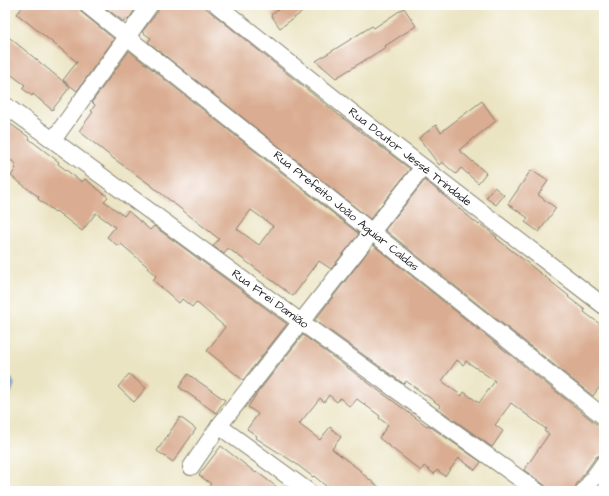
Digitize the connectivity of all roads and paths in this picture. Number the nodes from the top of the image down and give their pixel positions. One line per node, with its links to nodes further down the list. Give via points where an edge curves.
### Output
1 (87, 5): 4 (street, Rua Prefeito João Aguiar Caldas)
2 (150, 5): 4 (street)
3 (217, 5): 7 (street, Rua Doutor Jessé Trindade)
4 (127, 37): 6 (street); 8 (street, Rua Prefeito João Aguiar Caldas)
5 (5, 105): 6 (street, Rua Frei Damião)
6 (53, 140): 10 (street, Rua Frei Damião)
7 (423, 167): 8 (street); 9 (street, Rua Doutor Jessé Trindade)
8 (372, 232): 10 (street); 11 (street, Rua Prefeito João Aguiar Caldas)
9 (604, 306)
10 (301, 322): 12 (street); 16 (street, Rua Frei Damião)
11 (604, 417)
12 (219, 426): 14 (street); 15 (street)
13 (604, 463): 17 (street)
14 (191, 467)
15 (308, 491)
16 (537, 491)
17 (584, 491)

